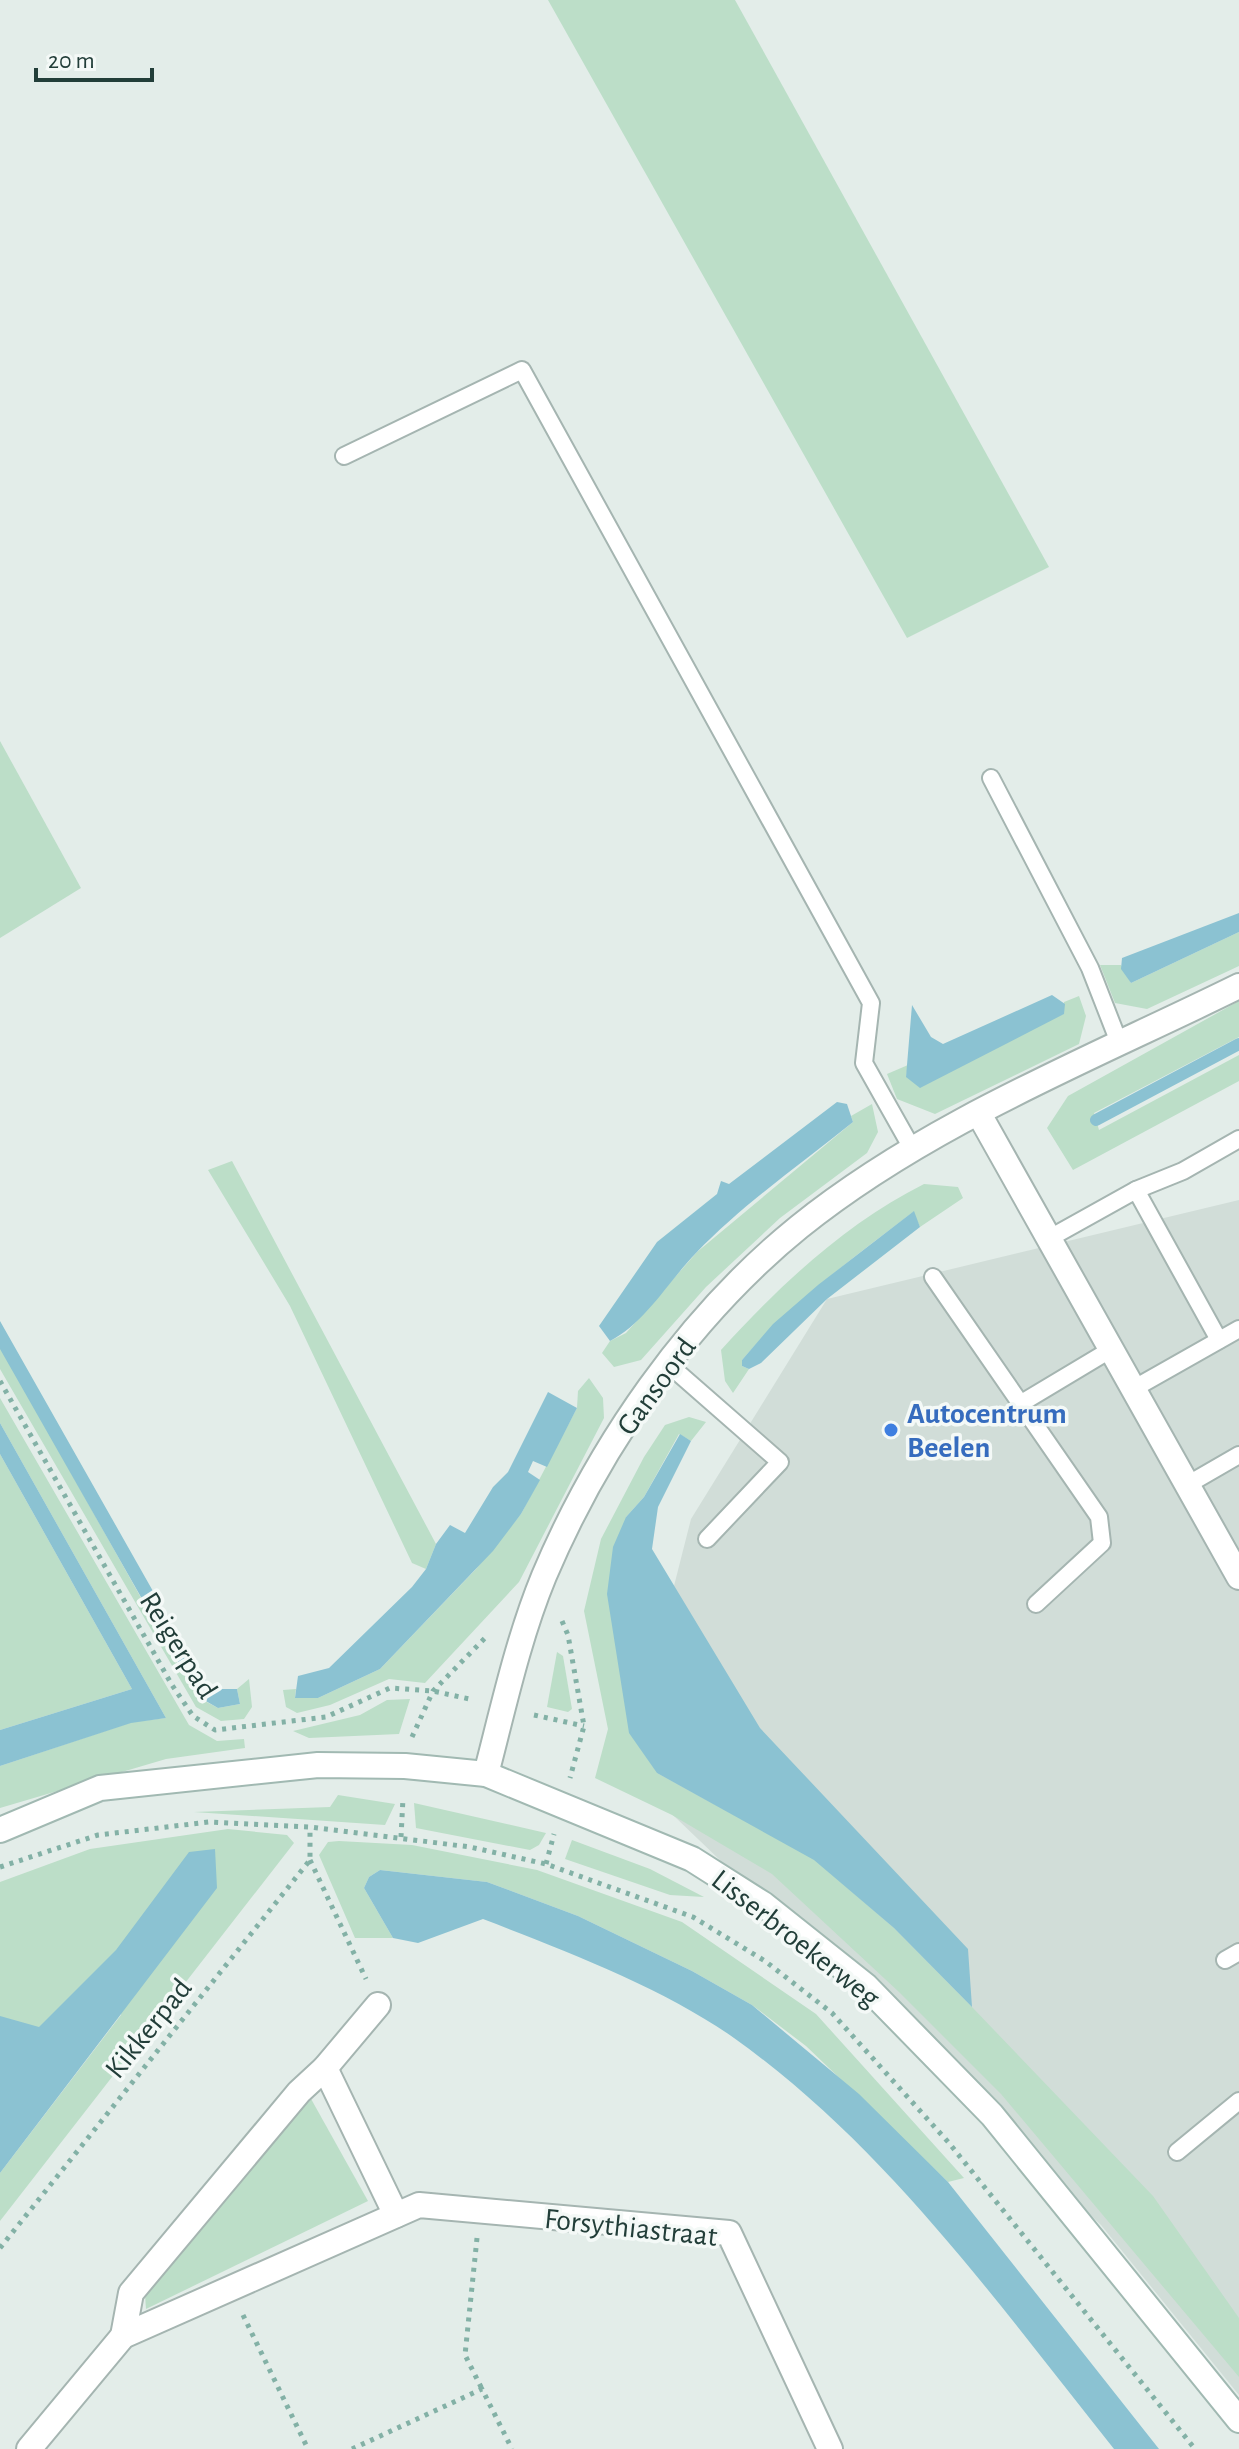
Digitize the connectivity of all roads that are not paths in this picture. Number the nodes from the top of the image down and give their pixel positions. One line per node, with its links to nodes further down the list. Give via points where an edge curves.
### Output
1 (344, 456): 7 (lane, via 522,370 871,1003 864,1063)
2 (991, 778): 4 (lane, via 1090,968)
3 (1239, 986): 4 (street, Gansoord)
4 (1120, 1045): 5 (street, Gansoord)
5 (979, 1114): 7 (street, Gansoord); 9 (street)
6 (1239, 1139): 8 (lane)
7 (913, 1150): 14 (street, Gansoord, via 772,1250)
8 (1136, 1190): 9 (lane); 12 (lane)
9 (1048, 1239): 13 (street)
10 (933, 1277): 16 (lane)
11 (1239, 1329): 12 (lane)
12 (1219, 1340): 15 (lane)
13 (1110, 1350): 15 (street); 16 (lane)
14 (668, 1364): 19 (lane, via 780,1462); 23 (street, Gansoord, via 605,1457 542,1580)
15 (1133, 1389): 18 (street)
16 (1020, 1404): 22 (lane, via 1099,1517 1102,1543)
17 (1239, 1455): 18 (lane)
18 (1187, 1485): 20 (street)
19 (707, 1539)
20 (1231, 1543): 21 (street)
21 (1239, 1577)
22 (1036, 1604)
23 (486, 1774): 24 (street, Lisserbroekerweg, via 318,1765 100,1788); 31 (street, Lisserbroekerweg, via 692,1859 763,1904 866,1986 992,2115)
24 (0, 1830)
25 (378, 2005): 26 (street, Forsythiastraat)
26 (325, 2068): 29 (street); 30 (street, Forsythiastraat, via 299,2092 131,2293)
27 (1239, 2101): 28 (lane)
28 (1177, 2152)
29 (396, 2215): 30 (street, Forsythiastraat); 33 (street, Forsythiastraat, via 419,2205 729,2233)
30 (123, 2336): 32 (street, Forsythiastraat)
31 (1239, 2420)
32 (29, 2449)
33 (830, 2449)

